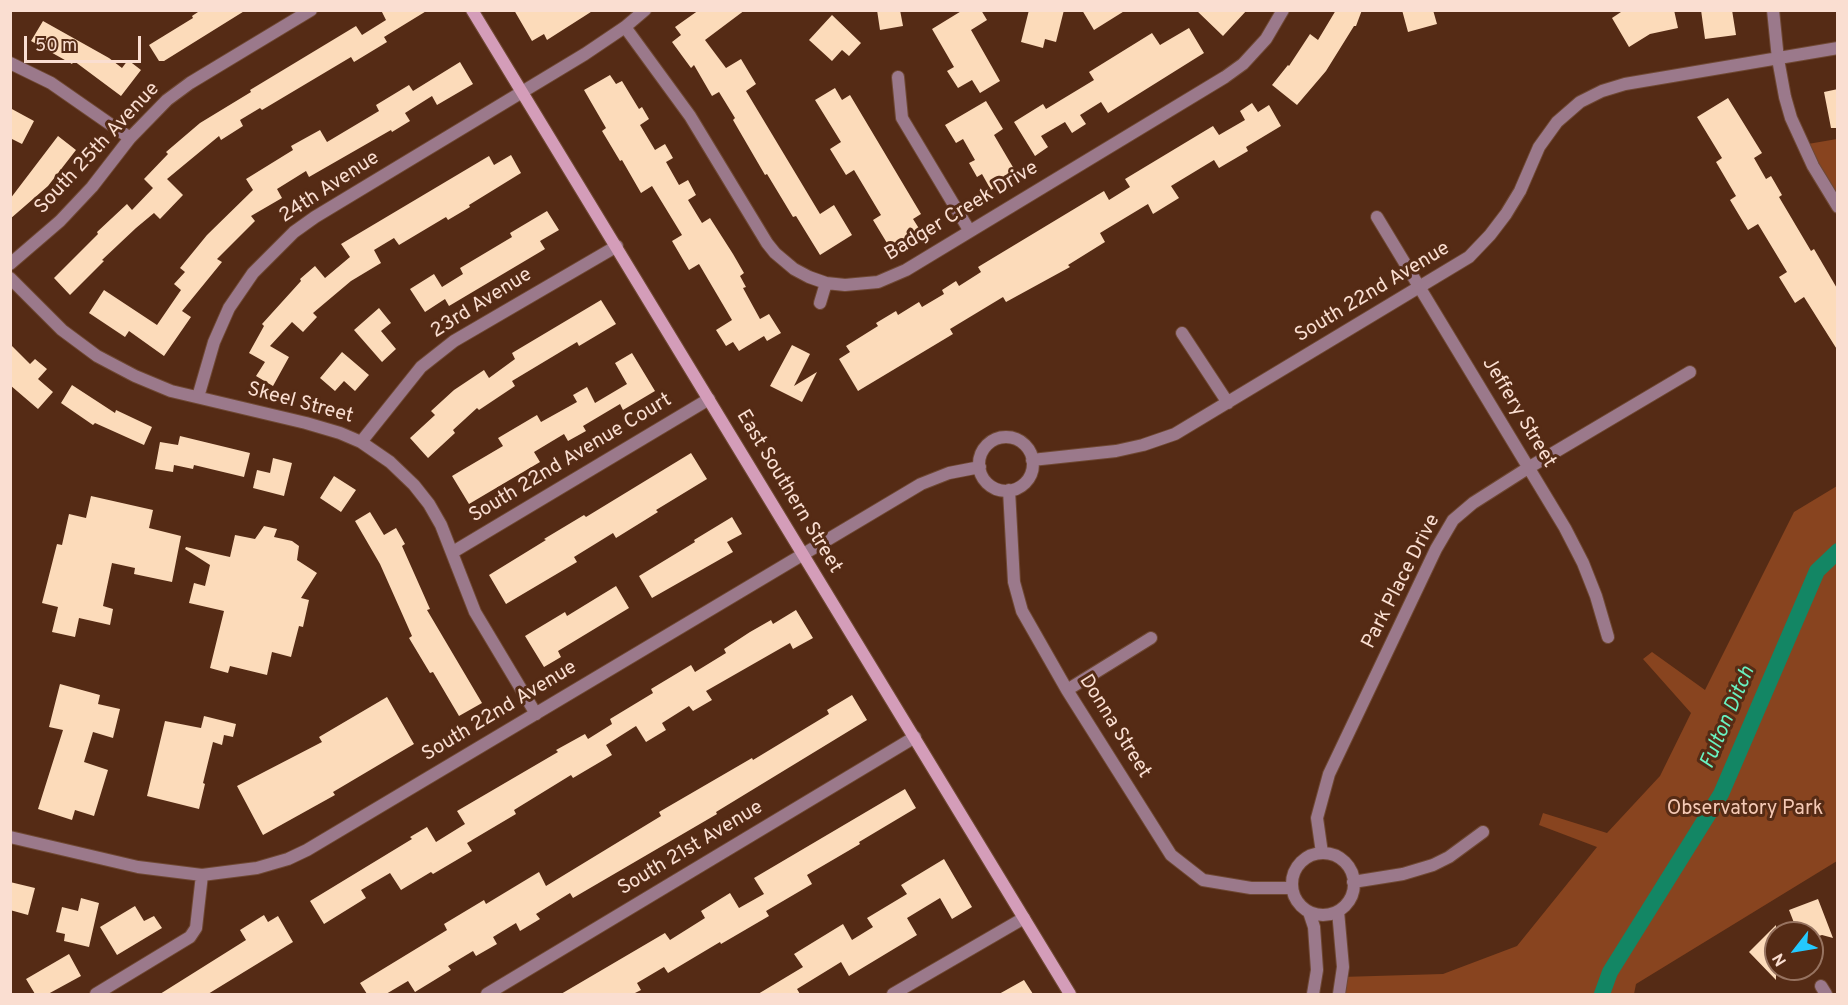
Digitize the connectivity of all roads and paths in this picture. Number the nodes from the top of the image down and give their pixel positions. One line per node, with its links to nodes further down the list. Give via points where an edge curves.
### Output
1 (311, 10): 12 (street, South 25th Avenue, via 190,83 167,100)
2 (472, 10): 11 (street, East Southern Street)
3 (645, 10): 6 (street, 24th Avenue)
4 (1283, 10): 15 (street, Badger Creek Drive, via 1260,46 1226,77)
5 (1773, 10): 8 (street)
6 (625, 27): 11 (street, 24th Avenue); 19 (street, Badger Creek Drive, via 690,116 767,243 794,269)
7 (1838, 48): 8 (street)
8 (1778, 59): 13 (street, via 1799,138); 20 (street, South 22nd Avenue, via 1625,84 1580,102 1557,122 1539,147 1520,191 1490,235 1469,257)
9 (10, 63): 12 (street, via 51,83)
10 (898, 77): 15 (street, via 902,118)
11 (522, 93): 16 (street, East Southern Street); 24 (street, 24th Avenue, via 315,216 280,244 253,273 229,308)
12 (130, 138): 17 (street, South 25th Avenue, via 92,187)
13 (1838, 207)
14 (1377, 217): 20 (street, Jeffery Street)
15 (969, 230): 19 (street, Badger Creek Drive, via 890,278 859,285)
16 (617, 246): 25 (street, East Southern Street); 27 (street, 23rd Avenue, via 447,347 422,367)
17 (10, 264)
18 (10, 278): 24 (street, Skeel Street, via 62,330 96,356 171,391)
19 (826, 283): 21 (street)
20 (1420, 287): 26 (street, South 22nd Avenue); 30 (street, Jeffery Street)
21 (820, 303)
22 (1182, 333): 26 (street)
23 (1690, 372): 30 (street, Park Place Drive)
24 (198, 397): 27 (street, Skeel Street, via 306,423)
25 (709, 399): 32 (street, South 22nd Avenue Court); 33 (street, East Southern Street)
26 (1228, 404): 28 (street, South 22nd Avenue, via 1175,434 1143,445)
27 (361, 442): 32 (street, Skeel Street, via 414,485 429,504)
28 (1032, 460): 29 (street, via 1021,441 1003,437 987,445); 31 (street, via 1028,479)
29 (980, 466): 31 (street, via 984,479 991,485); 33 (street, South 22nd Avenue, via 949,472 921,484)
30 (1528, 468): 34 (street, Jeffery Street, via 1583,563); 41 (street, Park Place Drive, via 1453,520 1436,549 1329,774 1317,818)
31 (1009, 490): 36 (street, Donna Street, via 1014,582 1022,611)
32 (453, 552): 37 (street, Skeel Street, via 475,612)
33 (802, 553): 37 (street, South 22nd Avenue); 38 (street, East Southern Street)
34 (1608, 637)
35 (1151, 638): 36 (street)
36 (1067, 690): 44 (street, Donna Street, via 1171,855 1203,880 1251,888)
37 (536, 714): 42 (street, South 22nd Avenue, via 307,850 257,868)
38 (915, 737): 47 (street, East Southern Street); 49 (street, South 21st Avenue)
39 (1483, 832): 43 (street, via 1433,865)
40 (10, 837): 42 (street, South 22nd Avenue, via 138,867)
41 (1322, 853): 43 (street, via 1341,860); 44 (street, via 1311,855 1296,868)
42 (202, 875): 48 (street, via 196,928 190,937)
43 (1353, 882): 45 (street, via 1351,896)
44 (1292, 888): 46 (street, via 1295,898)
45 (1338, 911): 46 (street); 53 (street, via 1343,967)
46 (1309, 912): 52 (street, via 1317,970)
47 (1024, 918): 50 (street); 51 (street, East Southern Street)
48 (96, 994)
49 (487, 994)
50 (893, 994)
51 (1070, 994)
52 (1313, 994)
53 (1339, 994)

